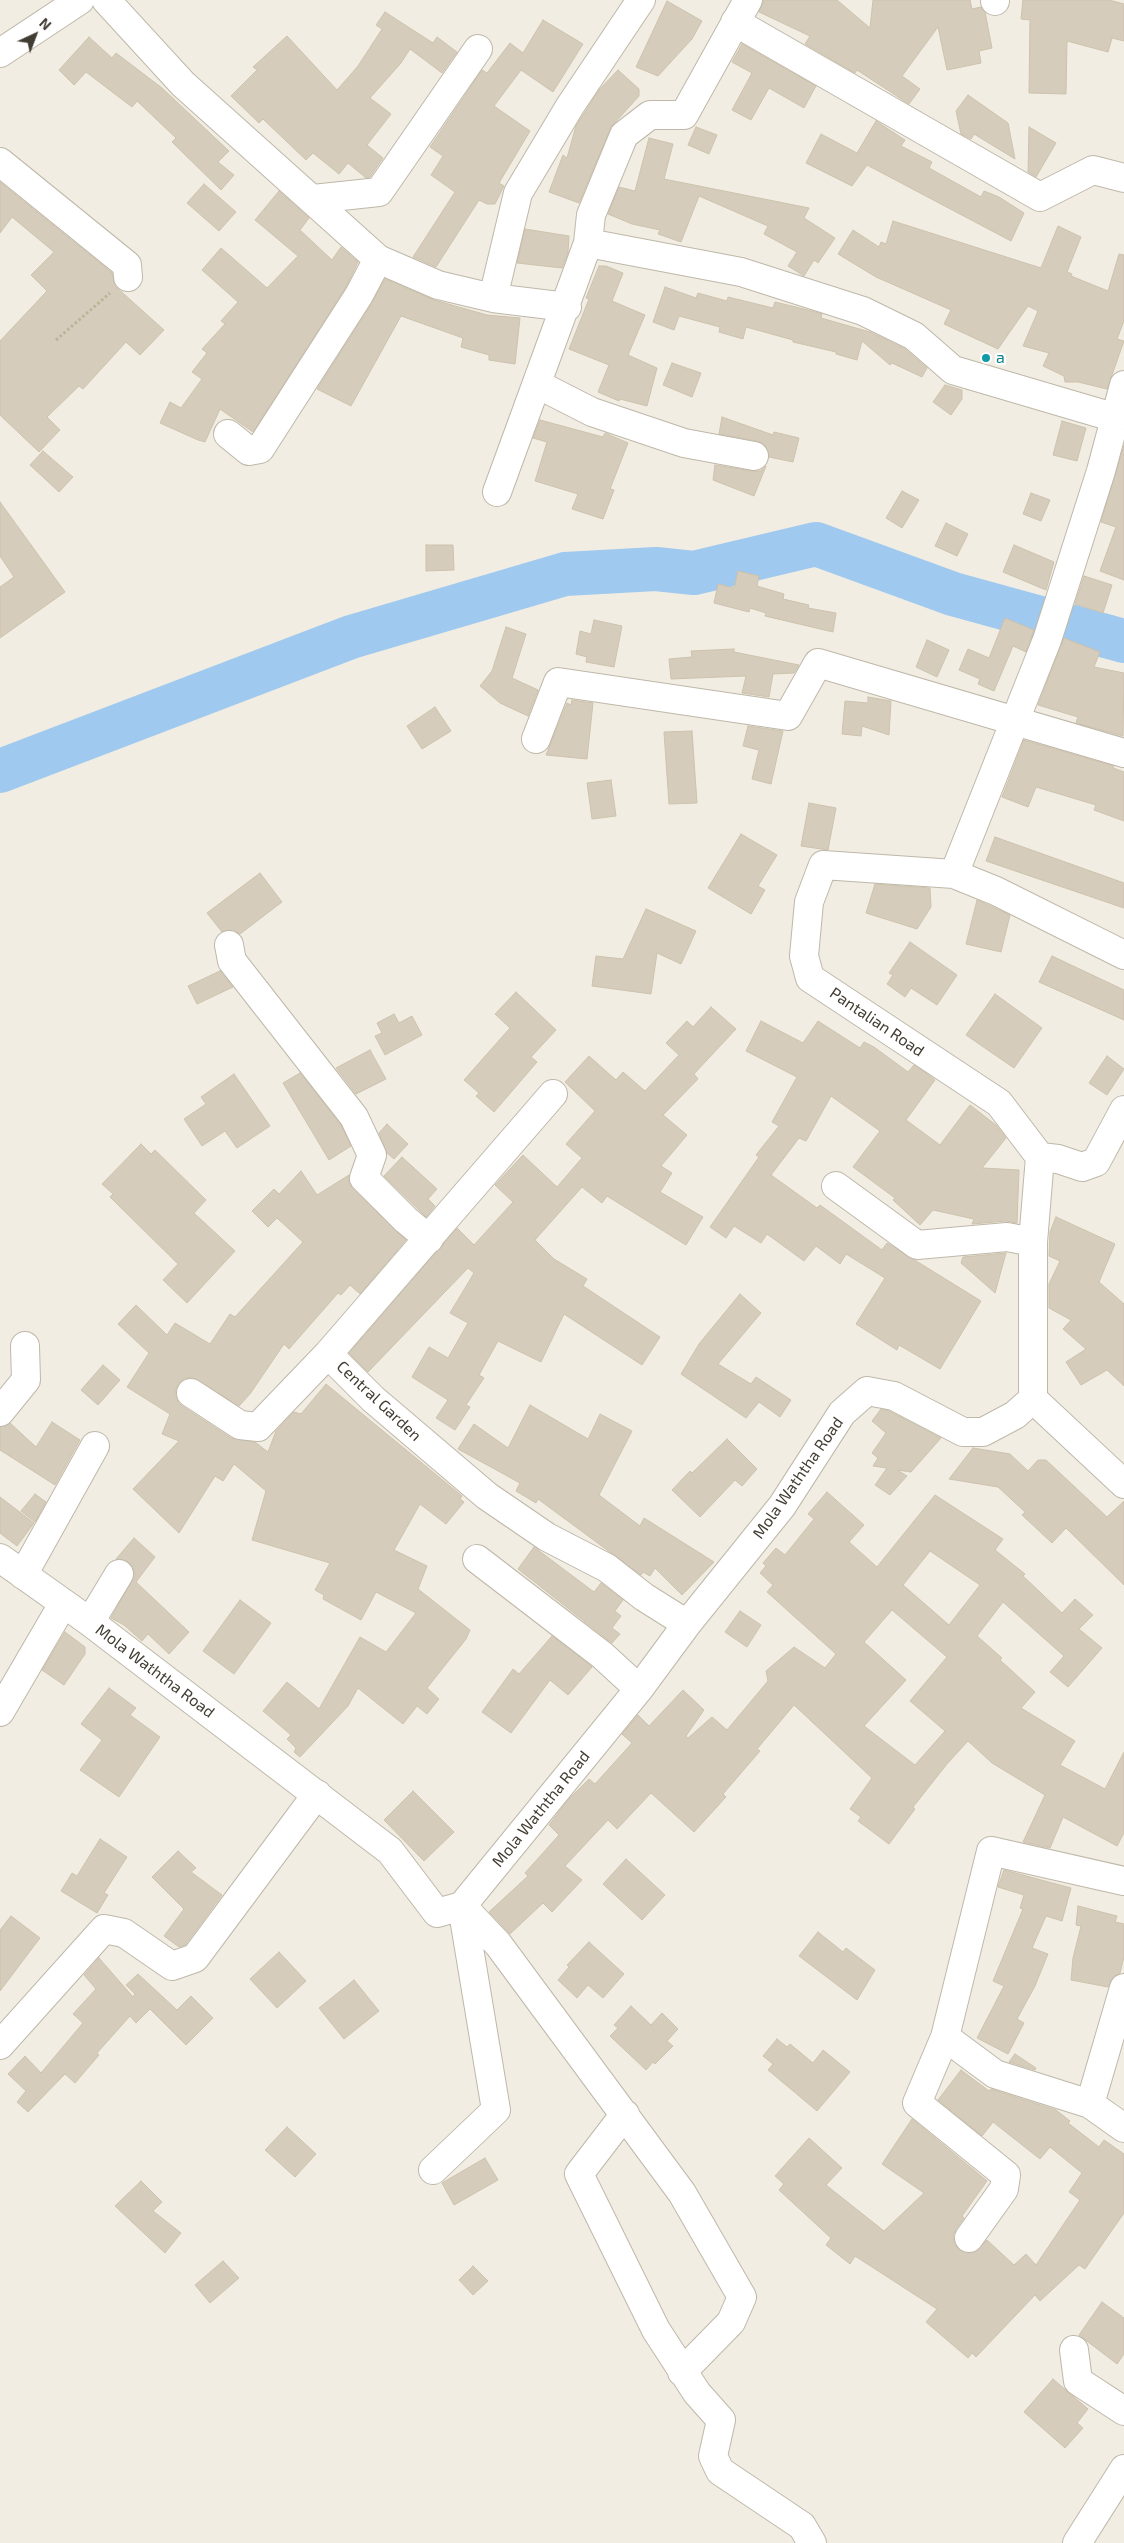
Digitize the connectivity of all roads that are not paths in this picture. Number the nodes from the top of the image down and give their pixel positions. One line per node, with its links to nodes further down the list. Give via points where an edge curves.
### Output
1 (80, 0): 6 (street)
2 (106, 0): 9 (street, via 183,84)
3 (641, 0): 13 (street, via 570,106 518,193)
4 (742, 11): 8 (street, via 1040,196 1093,170); 10 (street, via 684,115 650,115 624,135 591,215)
5 (478, 49): 9 (street, via 379,192)
6 (0, 53)
7 (0, 162): 12 (street, via 127,266)
8 (1124, 178)
9 (313, 199): 11 (street)
10 (588, 243): 14 (street); 17 (street, via 741,272 854,308 914,336 954,370)
11 (378, 258): 13 (street, via 438,285); 18 (street, via 359,295 260,449 249,451)
12 (128, 277)
13 (493, 298): 14 (street)
14 (566, 307): 15 (street)
15 (538, 384): 19 (street, via 592,412 675,440); 20 (street)
16 (1124, 385): 17 (street)
17 (1116, 418): 21 (street, via 1047,640)
18 (228, 434)
19 (754, 456)
20 (497, 492)
21 (1015, 719): 22 (street, via 983,713 818,663 788,716 558,682); 23 (street); 24 (street)
22 (536, 739)
23 (1124, 753)
24 (954, 874): 26 (street, via 996,891); 29 (street, Pantalian Road, via 823,865 809,902 804,956 810,978 999,1103)
25 (229, 945): 31 (street, via 232,961 354,1116 372,1155 364,1178)
26 (1124, 955)
27 (553, 1094): 31 (street, Central Garden)
28 (1124, 1110): 29 (street, via 1096,1162 1082,1167 1058,1158)
29 (1040, 1157): 32 (street)
30 (836, 1186): 32 (street, via 917,1245 1008,1237)
31 (429, 1239): 34 (street, Central Garden)
32 (1033, 1242): 36 (street)
33 (24, 1346): 37 (street, via 26,1380)
34 (328, 1354): 35 (street, via 258,1427 240,1425); 46 (street, Central Garden, via 373,1399 487,1496 547,1536 606,1568)
35 (191, 1393)
36 (1033, 1399): 39 (street); 46 (street, Mola Waththa Road, via 1015,1415 983,1432 963,1432 894,1396 867,1391 842,1413 782,1506)
37 (0, 1412)
38 (95, 1446): 43 (street)
39 (1124, 1484)
40 (0, 1558): 43 (street, Mola Waththa Road)
41 (477, 1559): 47 (street, via 602,1655)
42 (118, 1574): 45 (street)
43 (23, 1575): 44 (street, Mola Waththa Road)
44 (64, 1604): 45 (street, Mola Waththa Road); 48 (street)
45 (90, 1622): 49 (street, Mola Waththa Road)
46 (687, 1624): 47 (street, Mola Waththa Road)
47 (639, 1689): 51 (street, Mola Waththa Road)
48 (0, 1712)
49 (317, 1794): 51 (street, Mola Waththa Road, via 390,1851 437,1913); 54 (street, via 195,1958 172,1966 124,1933 104,1929)
50 (1124, 1881): 53 (street, via 992,1851)
51 (462, 1906): 56 (street, via 498,1944); 58 (street, via 496,2110)
52 (1124, 1988): 55 (street)
53 (945, 2037): 55 (street, via 995,2074); 59 (street, via 916,2103 1006,2175 1004,2189)
54 (0, 2045)
55 (1090, 2104): 57 (street)
56 (625, 2114): 61 (street, via 579,2174 656,2330); 61 (street, via 682,2193 742,2297 731,2322)
57 (1124, 2128)
58 (433, 2170)
59 (969, 2238)
60 (1074, 2350): 62 (street, via 1078,2381)
61 (682, 2372): 64 (street, via 722,2420 713,2456 720,2471 802,2526)
62 (1124, 2411)
63 (1124, 2469): 65 (street)
64 (812, 2543)
65 (1077, 2543)

